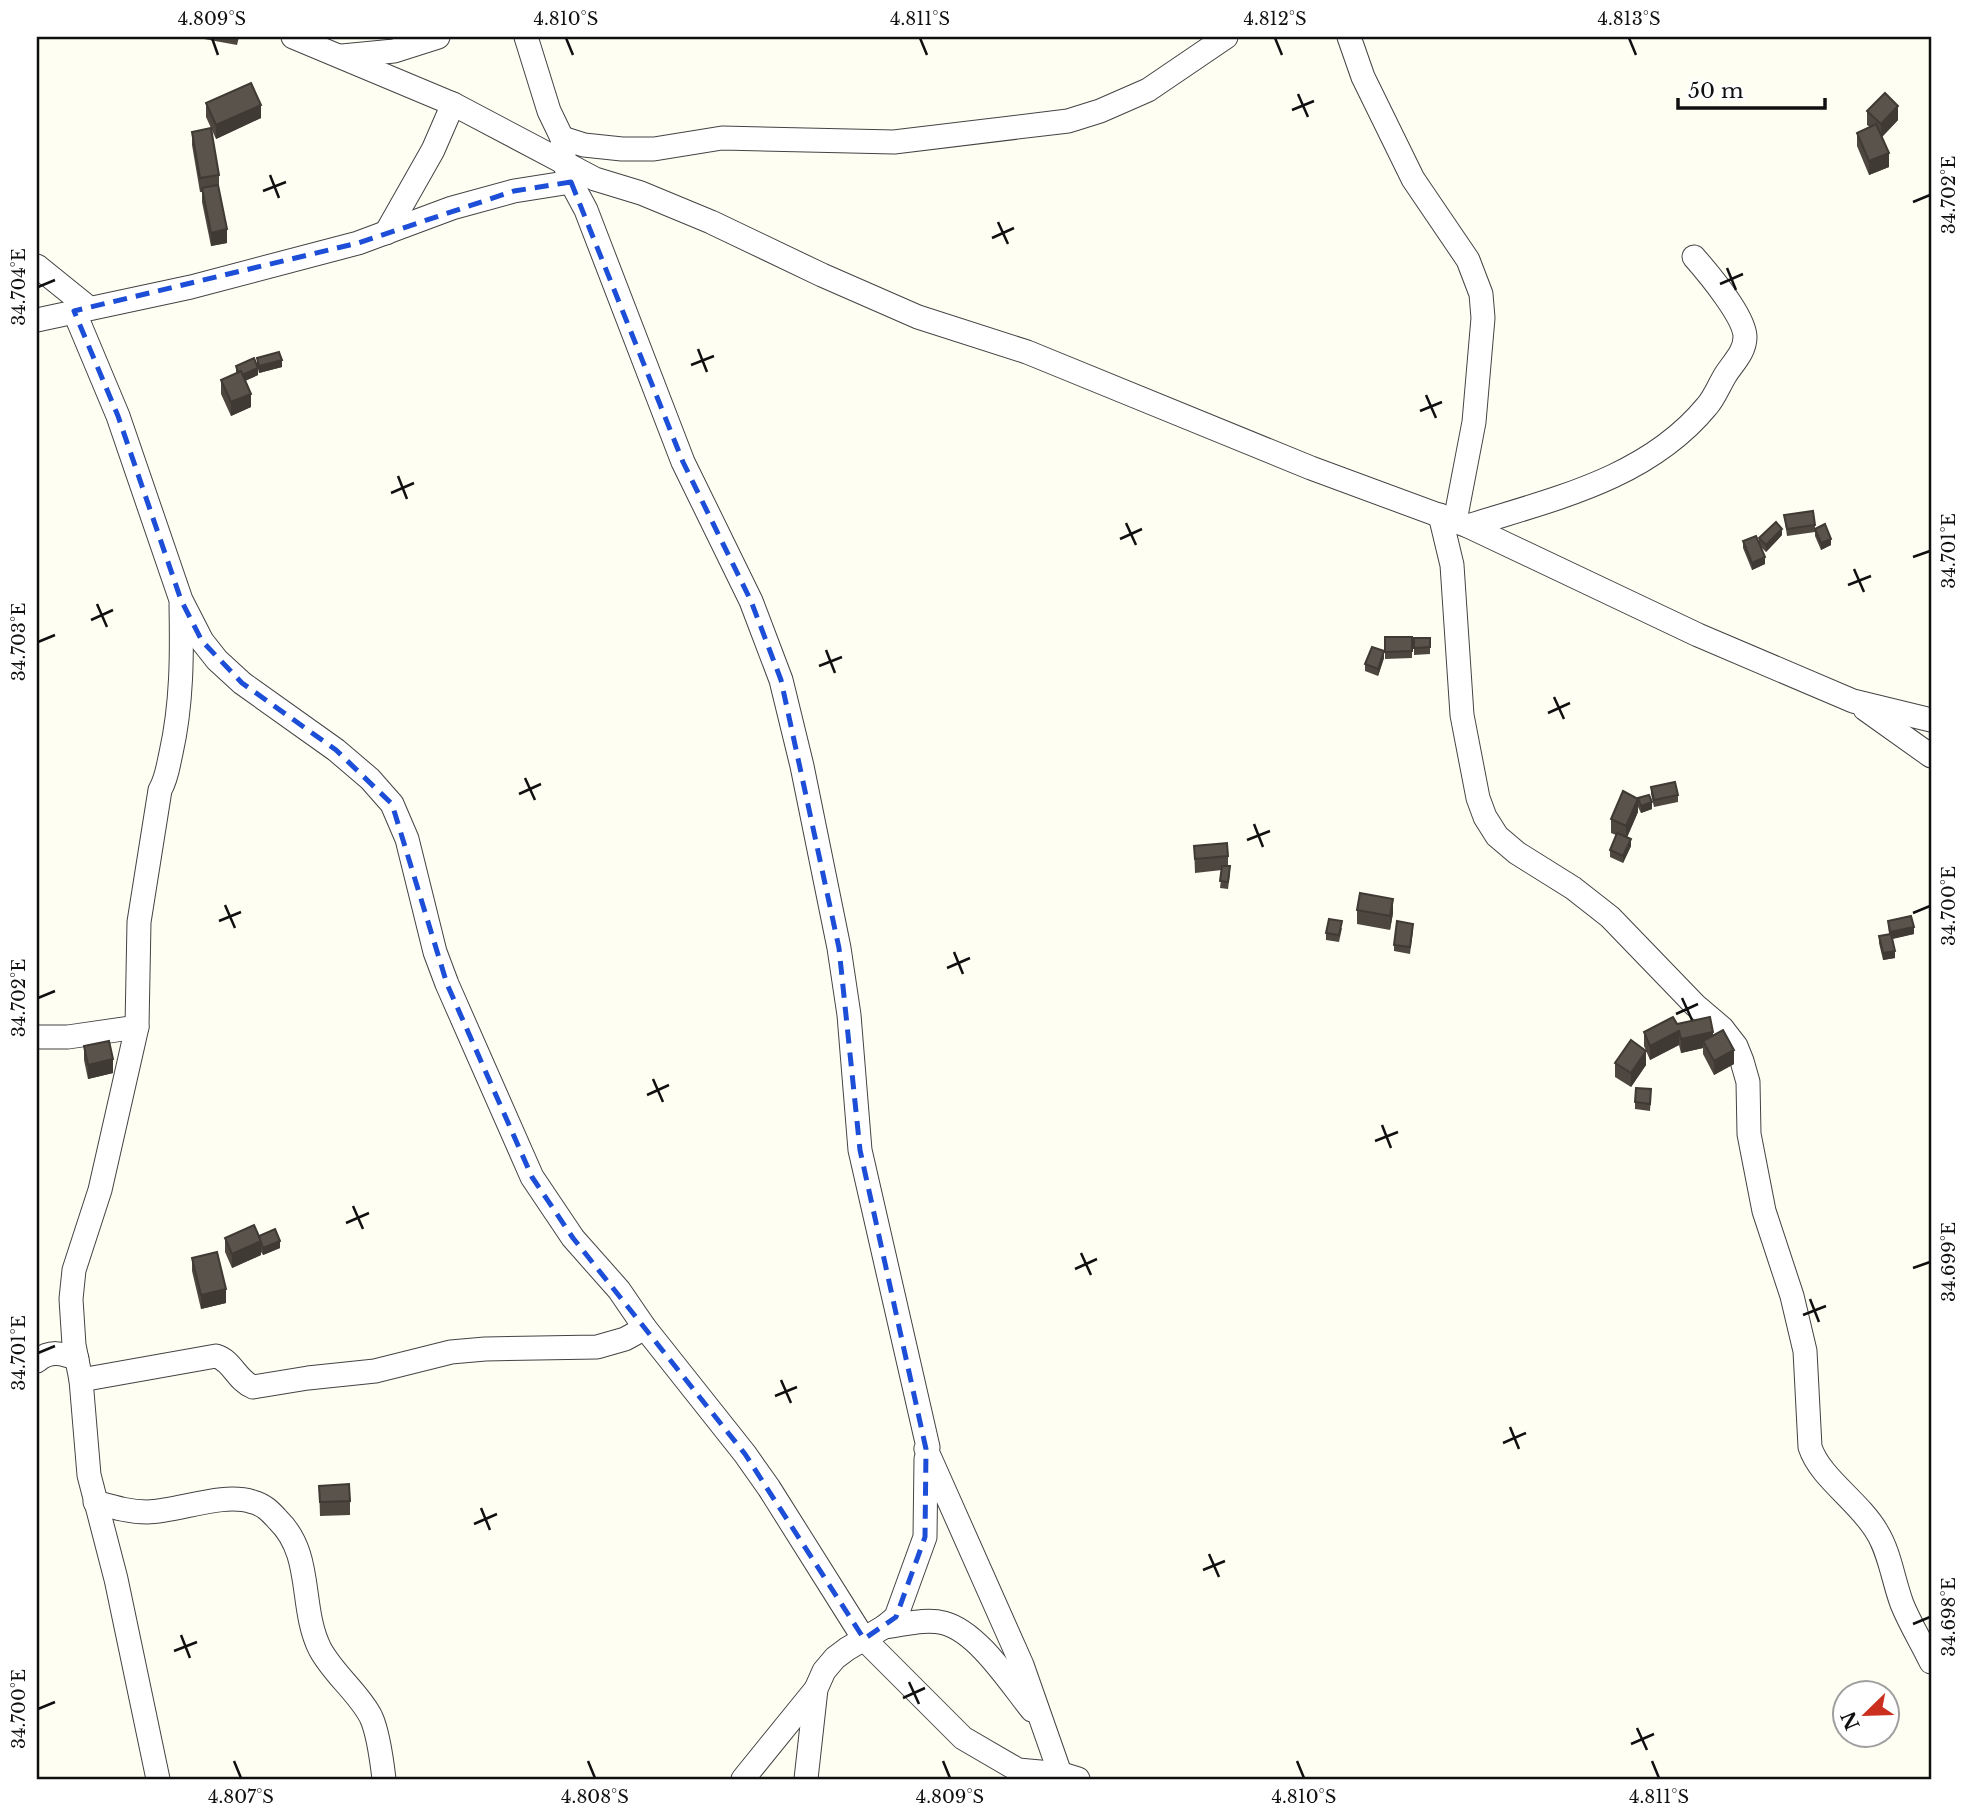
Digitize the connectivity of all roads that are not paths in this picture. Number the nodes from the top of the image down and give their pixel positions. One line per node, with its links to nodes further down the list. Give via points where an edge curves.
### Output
1 (293, 37): 6 (street)
2 (438, 37): 6 (street, via 394,51)
3 (526, 37): 8 (street)
4 (1226, 37): 8 (street, via 1147,90 1068,121 894,142 722,138 622,149)
5 (1349, 37): 15 (street, via 1363,77 1413,179 1468,260 1481,294 1474,422)
6 (340, 56): 7 (street)
7 (453, 104): 9 (street); 10 (street, via 422,172)
8 (562, 138): 9 (street)
9 (568, 173): 10 (street); 15 (street, via 641,193 918,317 1027,352); 25 (street, via 683,462 751,601 781,680 839,948 860,1150)
10 (386, 233): 13 (street, via 191,287)
11 (1694, 257): 15 (street, via 1743,325 1745,337 1739,356 1707,406 1668,444 1594,486)
12 (37, 266): 13 (street)
13 (81, 309): 14 (street); 16 (street)
14 (37, 320)
15 (1454, 521): 17 (street, via 1698,635); 29 (street, via 1458,679 1485,817 1497,836 1517,853 1610,917 1736,1046 1748,1082 1749,1134 1764,1211 1793,1296 1805,1351 1813,1458 1878,1533 1903,1607)
16 (181, 600): 20 (street, via 178,723 160,790 139,922); 22 (street, via 217,660 336,750 392,804 407,839 447,984 532,1177 573,1238)
17 (1853, 701): 18 (street); 19 (street)
18 (1931, 720)
19 (1931, 756)
20 (137, 1027): 21 (street); 24 (street, via 100,1190 74,1270 71,1324)
21 (37, 1037)
22 (645, 1328): 24 (street, via 597,1347 451,1352 375,1371 253,1387 216,1356); 28 (street, via 753,1465)
23 (37, 1361): 24 (street, via 55,1353)
24 (79, 1370): 26 (street, via 86,1459)
25 (926, 1449): 27 (street, via 925,1537 897,1617); 31 (street, via 1021,1665)
26 (95, 1502): 34 (street); 35 (street, via 127,1511 238,1498 264,1506 294,1540 319,1647 370,1716)
27 (884, 1628): 28 (street); 31 (street, via 942,1622 961,1629)
28 (864, 1639): 30 (street, via 835,1658); 32 (street)
29 (1931, 1662)
30 (817, 1689): 36 (street); 37 (street)
31 (1042, 1724): 33 (street)
32 (970, 1742): 33 (street, via 1018,1770); 38 (street)
33 (1067, 1778)
34 (158, 1779)
35 (384, 1779)
36 (743, 1779)
37 (806, 1779)
38 (1000, 1779)

